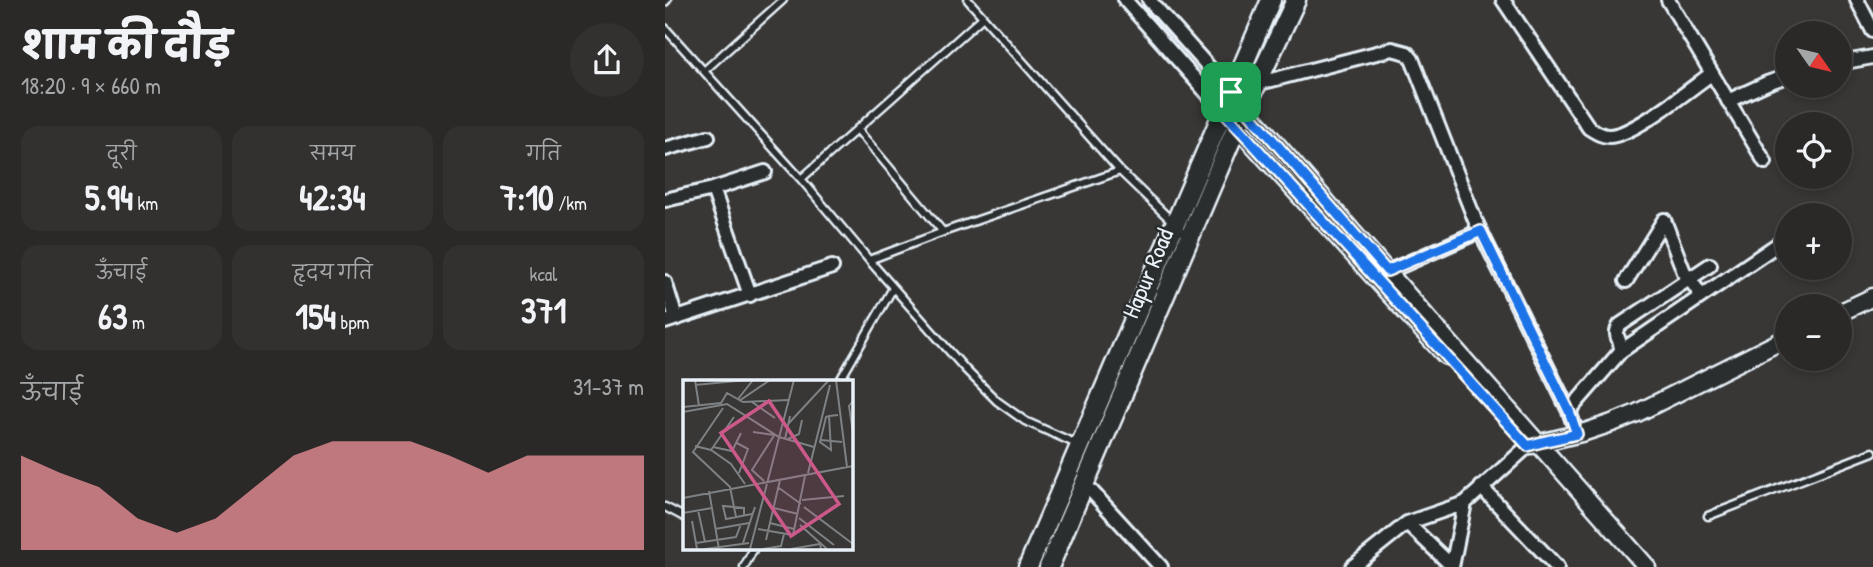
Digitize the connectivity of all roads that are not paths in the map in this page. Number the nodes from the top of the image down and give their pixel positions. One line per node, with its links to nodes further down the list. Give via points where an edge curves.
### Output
1 (783, 0): 15 (lane)
2 (968, 0): 10 (lane)
3 (1125, 0): 22 (street)
4 (1149, 0): 19 (street)
5 (1271, 0): 19 (main road, Hapur Road)
6 (1296, 0): 18 (main road, Hapur Road)
7 (1503, 0): 16 (street, via 1598,134 1613,136 1647,120)
8 (1668, 0): 16 (street)
9 (1857, 0): 12 (street)
10 (983, 17): 24 (lane); 28 (lane)
11 (665, 28): 15 (lane)
12 (1873, 31)
13 (1873, 57): 14 (street)
14 (1852, 61)
15 (704, 71): 30 (lane)
16 (1711, 74): 20 (street)
17 (1775, 80): 20 (street)
18 (1256, 84): 21 (main road, Hapur Road); 34 (street, via 1392,49 1407,53)
19 (1231, 92): 21 (street); 22 (main road, Hapur Road)
20 (1728, 101): 27 (street)
21 (1245, 108): 23 (main road, Hapur Road); 41 (street)
22 (1223, 111): 23 (street); 33 (main road, Hapur Road)
23 (1237, 127): 36 (main road, Hapur Road); 56 (street)
24 (857, 129): 30 (lane); 35 (lane)
25 (708, 137): 26 (street)
26 (665, 149)
27 (1765, 162)
28 (1120, 171): 33 (lane); 35 (lane)
29 (765, 172): 31 (street)
30 (801, 179): 38 (lane)
31 (713, 188): 32 (street); 46 (street)
32 (665, 200)
33 (1175, 224): 36 (lane); 57 (main road, Hapur Road)
34 (1481, 231): 41 (street); 54 (street)
35 (943, 232): 38 (lane)
36 (1188, 240): 57 (main road, Hapur Road)
37 (1775, 246): 47 (street)
38 (869, 260): 45 (lane)
39 (1710, 265): 42 (street)
40 (832, 267): 46 (street)
41 (1387, 271): 56 (street)
42 (1689, 279): 43 (street, via 1664,219); 47 (street); 52 (street, via 1620,325 1616,335)
43 (1626, 281)
44 (665, 282): 50 (street)
45 (893, 288): 53 (lane); 57 (lane, via 997,401 1025,421)
46 (750, 295): 50 (street)
47 (1702, 296): 52 (street)
48 (1873, 297): 49 (street)
49 (1852, 307)
50 (671, 320)
51 (1775, 344): 55 (street, via 1637,413)
52 (1621, 351): 54 (street)
53 (840, 380)
54 (1569, 411): 55 (street)
55 (1577, 434): 56 (street)
56 (1533, 444): 60 (street); 74 (street); 75 (street)
57 (1088, 451): 59 (main road, Hapur Road); 69 (main road, Hapur Road)
58 (1873, 452): 64 (lane)
59 (1084, 483): 70 (main road, Hapur Road); 71 (street)
60 (1481, 487): 61 (street); 73 (street)
61 (1465, 503): 65 (street); 67 (street)
62 (665, 507): 63 (lane)
63 (683, 516)
64 (1708, 516)
65 (1406, 523): 67 (street); 72 (street)
66 (750, 550): 68 (lane)
67 (1452, 566)
68 (744, 567)
69 (1028, 567)
70 (1049, 567)
71 (1161, 567)
72 (1352, 567)
73 (1557, 567)
74 (1634, 567)
75 (1647, 567)

